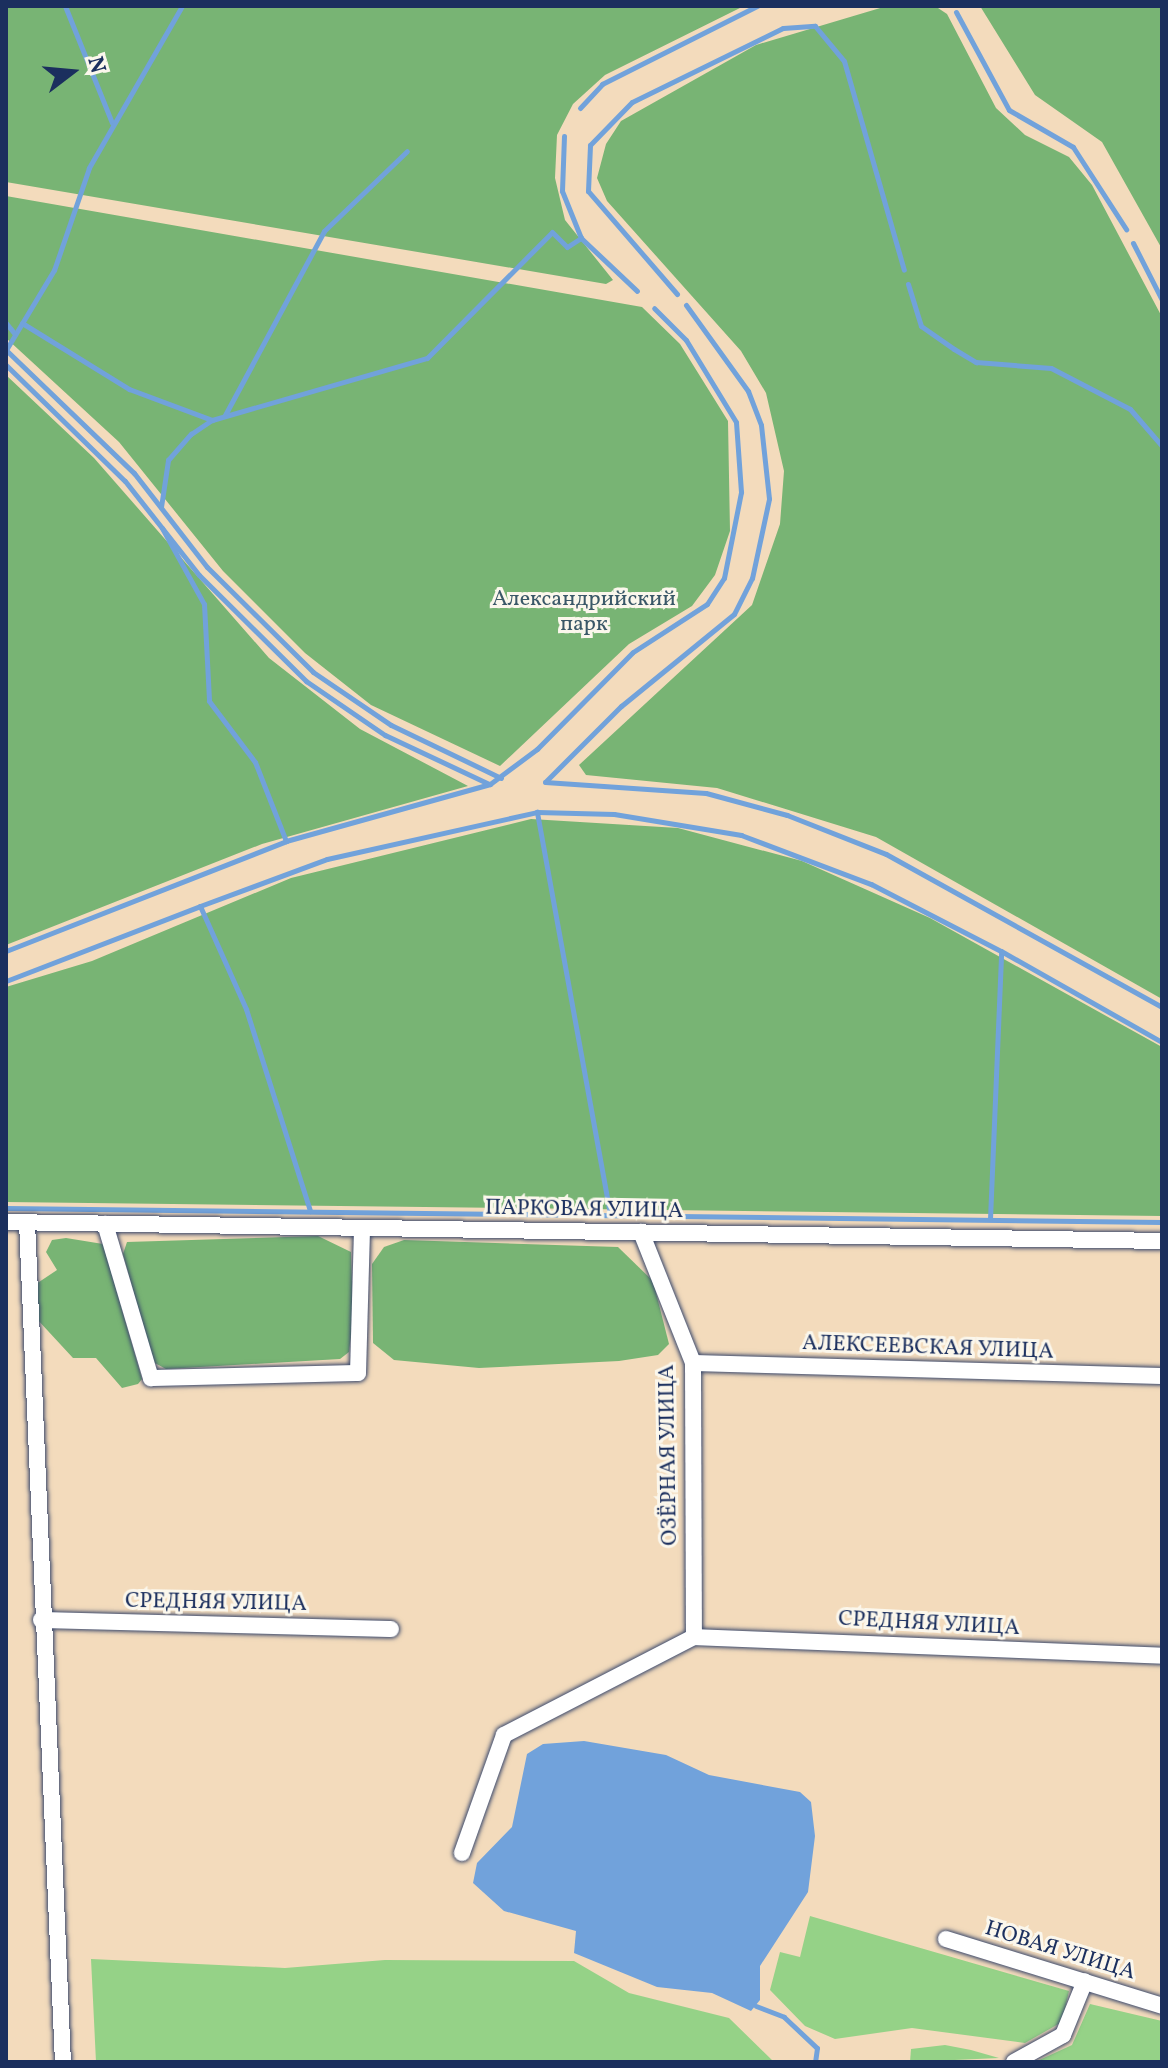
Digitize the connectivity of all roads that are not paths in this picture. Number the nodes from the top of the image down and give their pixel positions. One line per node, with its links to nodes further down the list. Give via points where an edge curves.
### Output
1 (6, 1222): 2 (street, ПАРКОВАЯ УЛИЦА)
2 (27, 1222): 3 (street, ПАРКОВАЯ УЛИЦА); 9 (street)
3 (105, 1224): 4 (street, ПАРКОВАЯ УЛИЦА); 4 (street, via 151,1378 358,1373)
4 (362, 1229): 5 (street, ПАРКОВАЯ УЛИЦА)
5 (641, 1232): 6 (street, ПАРКОВАЯ УЛИЦА); 7 (street, ОЗЁРНАЯ УЛИЦА)
6 (1162, 1241)
7 (693, 1363): 8 (street, АЛЕКСЕЕВСКАЯ УЛИЦА); 11 (street, ОЗЁРНАЯ УЛИЦА)
8 (1162, 1376)
9 (41, 1620): 10 (street, СРЕДНЯЯ УЛИЦА); 17 (street)
10 (391, 1629)
11 (694, 1637): 12 (street, СРЕДНЯЯ УЛИЦА); 13 (street, via 504,1735)
12 (1162, 1656)
13 (462, 1853)
14 (946, 1939): 15 (street, НОВАЯ УЛИЦА)
15 (1085, 1981): 16 (street, НОВАЯ УЛИЦА); 18 (street, via 1063,2035)
16 (1162, 2006)
17 (63, 2062)
18 (1014, 2062)

